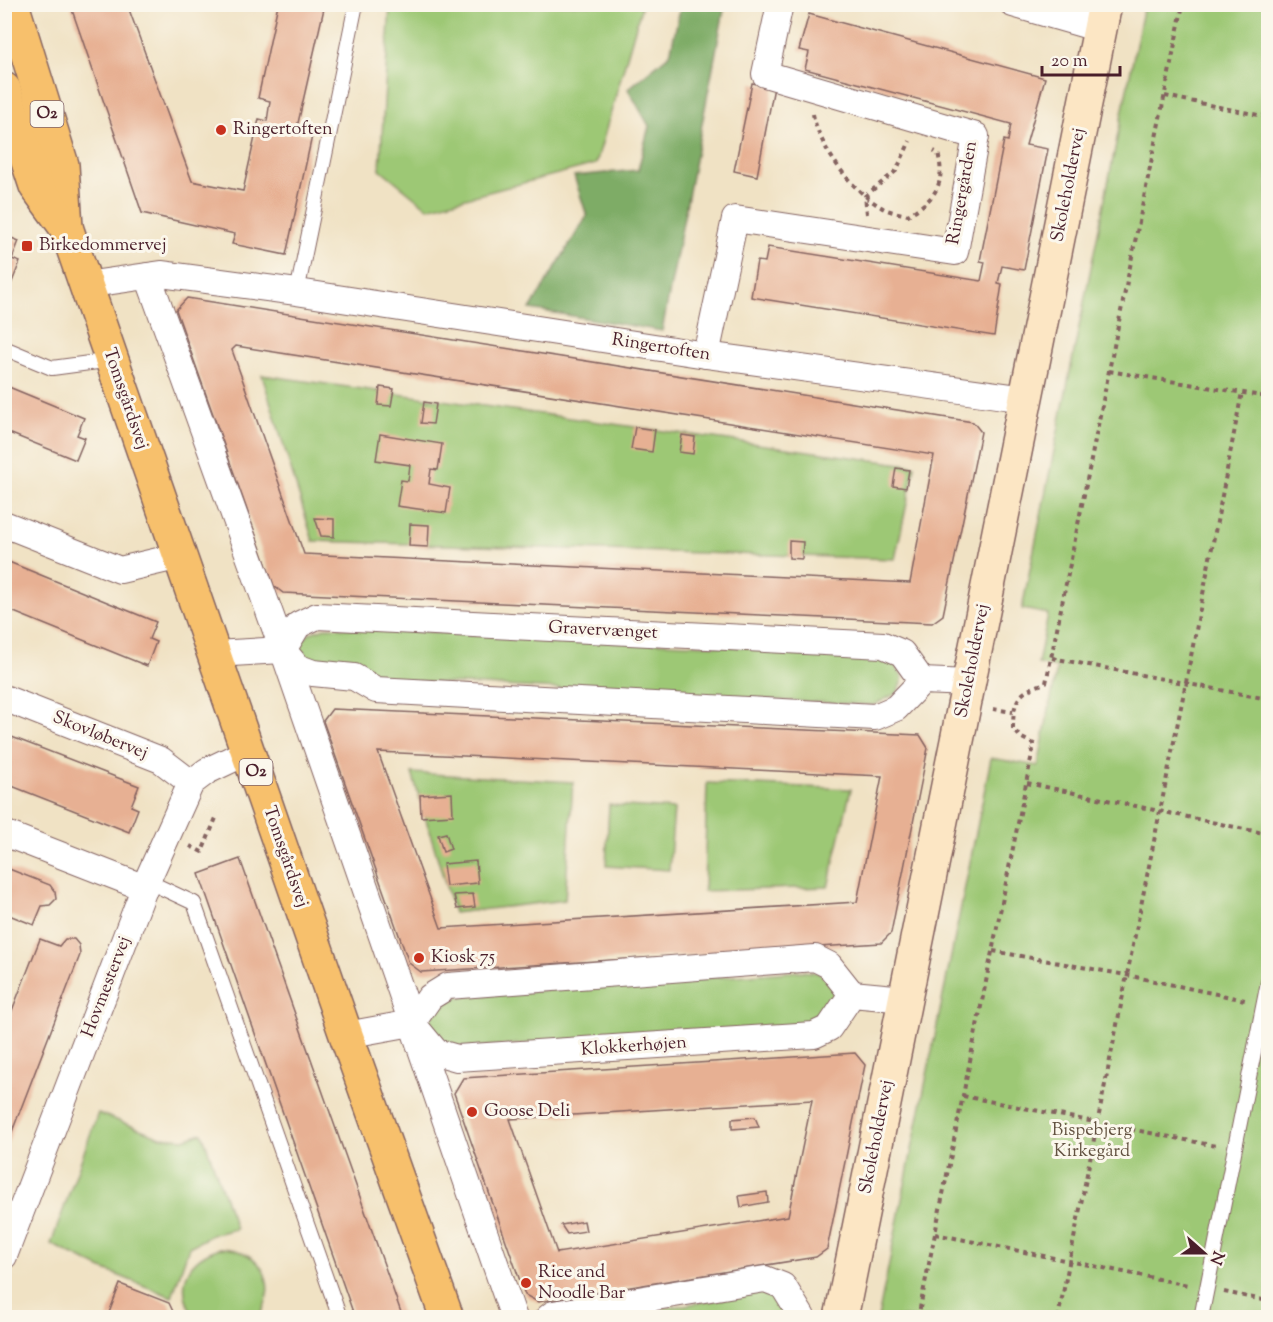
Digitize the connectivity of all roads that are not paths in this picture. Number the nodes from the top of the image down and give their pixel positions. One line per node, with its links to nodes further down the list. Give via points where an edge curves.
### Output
1 (12, 4): 7 (main road, Tomsgårdsvej / O2, via 62,165)
2 (356, 4): 10 (lane)
3 (780, 4): 12 (street, Ringergården, via 765,74 914,126 976,136 955,252 735,219)
4 (1013, 4): 5 (street)
5 (1103, 17): 14 (street, Skoleholdervej)
6 (4, 89): 7 (main road, Tomsgårdsvej / O2, via 36,186)
7 (66, 227): 9 (main road, Tomsgårdsvej / O2)
8 (148, 276): 9 (street, Ringertoften); 10 (street, Ringertoften, via 161,274); 17 (street)
9 (85, 285): 13 (main road, Tomsgårdsvej / O2)
10 (297, 292): 12 (street, Ringertoften)
11 (4, 348): 13 (lane, via 52,368)
12 (706, 355): 14 (street, Ringertoften)
13 (112, 360): 16 (main road, Tomsgårdsvej / O2)
14 (1026, 399): 20 (street, Skoleholdervej)
15 (4, 524): 16 (street, via 120,570)
16 (180, 556): 18 (main road, Tomsgårdsvej / O2)
17 (283, 650): 18 (street); 19 (street, via 297,667 354,677 376,690 875,717 896,708); 19 (street, Gravervænget, via 298,625 317,616 884,645 903,653); 29 (street)
18 (214, 654): 22 (main road, Tomsgårdsvej / O2)
19 (922, 681): 20 (street)
20 (969, 683): 28 (street, Skoleholdervej)
21 (4, 698): 23 (street, Skovløbervej, via 161,760)
22 (249, 751): 23 (street); 30 (main road, Tomsgårdsvej / O2)
23 (191, 783): 25 (street, Hovmestervej)
24 (4, 833): 25 (street)
25 (146, 885): 31 (street, Hovmestervej); 32 (lane, via 194,903)
26 (1269, 982): 38 (lane)
27 (852, 994): 28 (street); 29 (street, via 829,965 815,958 448,986 430,998); 29 (street, Klokkerhøjen, via 829,1028 814,1035 754,1039 457,1058 436,1052)
28 (905, 999): 37 (street, Skoleholdervej)
29 (411, 1023): 30 (street); 34 (street)
30 (346, 1035): 33 (main road, Tomsgårdsvej / O2)
31 (4, 1256)
32 (340, 1317)
33 (447, 1317)
34 (514, 1317)
35 (548, 1317): 36 (street, via 765,1279 783,1286)
36 (802, 1317): 37 (street)
37 (841, 1317)
38 (1201, 1317)

